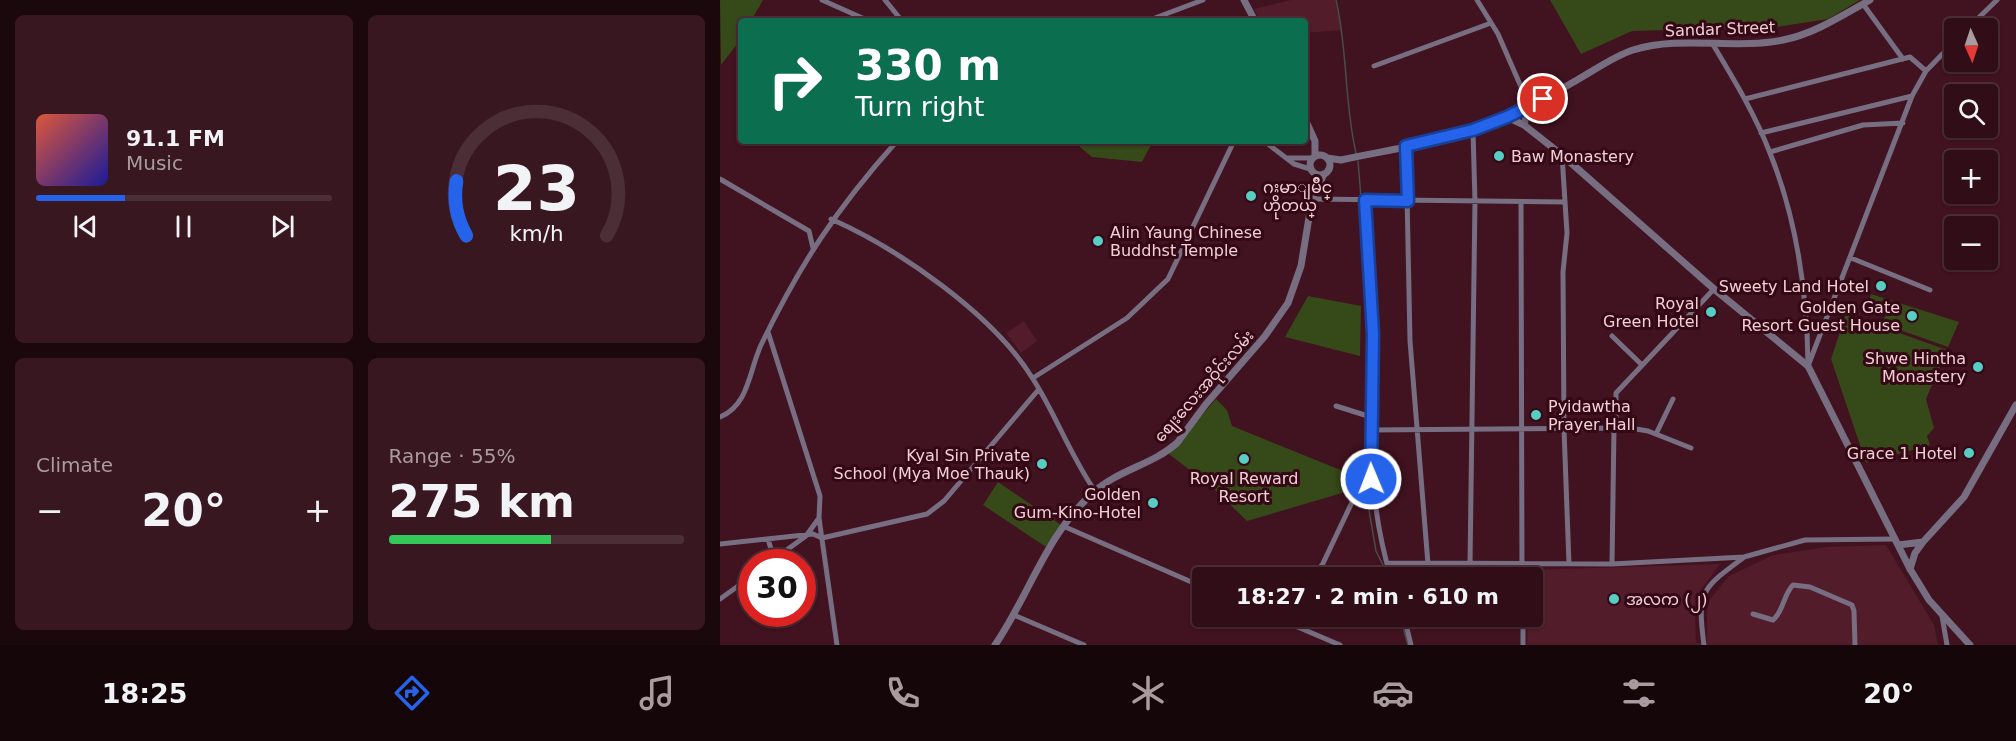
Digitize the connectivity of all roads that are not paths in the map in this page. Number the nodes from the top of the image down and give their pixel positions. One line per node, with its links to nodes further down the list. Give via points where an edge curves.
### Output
1 (822, 0): 9 (street)
2 (885, 0): 10 (street)
3 (1203, 0): 11 (street)
4 (1244, 0): 12 (street)
5 (1477, 0): 14 (street)
6 (1870, 0): 8 (street, Sandar Street)
7 (1997, 0): 13 (street)
8 (1863, 4): 15 (street, Sandar Street, via 1811,32 1784,40); 17 (street)
9 (862, 18)
10 (900, 18)
11 (1155, 18)
12 (1253, 18)
13 (1978, 18)
14 (1491, 22): 18 (street); 22 (street)
15 (1712, 43): 21 (street); 22 (street, Sandar Street, via 1651,45 1630,51)
16 (1944, 52): 19 (street)
17 (1903, 58): 19 (street, via 1910,57); 21 (street)
18 (1374, 66)
19 (1926, 71): 20 (street)
20 (1912, 96): 24 (street); 28 (street)
21 (1745, 99): 28 (street)
22 (1529, 105): 23 (street, Sandar Street); 25 (street)
23 (1507, 117): 25 (street); 27 (street, Sandar Street)
24 (1903, 123): 34 (street, via 1863,125); 51 (street)
25 (1524, 125): 35 (street)
26 (1308, 126): 29 (street)
27 (1473, 130): 33 (street, Sandar Street); 46 (street)
28 (1761, 133): 34 (street)
29 (1315, 141): 36 (street); 37 (street)
30 (894, 144): 49 (street)
31 (1233, 144): 58 (street, via 1168,279 1127,318)
32 (1268, 144): 38 (street)
33 (1406, 146): 39 (street, Sandar Street); 45 (street)
34 (1770, 152): 57 (street, via 1794,226 1801,262)
35 (1562, 154): 48 (street); 52 (street)
36 (1314, 157): 37 (street); 38 (street); 40 (street)
37 (1326, 157): 39 (street); 41 (street)
38 (1287, 158): 40 (street)
39 (1341, 160): 41 (street)
40 (1311, 170): 41 (street); 43 (street)
41 (1327, 171): 43 (street)
42 (720, 179): 50 (street, via 809,231)
43 (1313, 195): 44 (street); 74 (street, စျေးလေးအဝိုင်းလမ်း, via 1301,266 1283,312 1177,443)
44 (1362, 200): 45 (street); 64 (street, via 1373,334)
45 (1408, 201): 46 (street); 69 (street, via 1410,341)
46 (1475, 202): 47 (street); 70 (street)
47 (1521, 202): 48 (street); 66 (street)
48 (1564, 202): 67 (street)
49 (831, 219): 50 (street); 58 (street, via 856,230 929,276 1005,342)
50 (813, 248): 54 (street)
51 (1851, 258): 53 (street); 57 (street)
52 (1714, 289): 56 (street); 57 (street)
53 (1930, 290)
54 (768, 332): 63 (street, via 753,363 744,397); 75 (street, via 820,496)
55 (1612, 336): 56 (street)
56 (1642, 365): 65 (street, via 1616,393)
57 (1808, 366): 80 (street)
58 (1033, 378): 59 (street)
59 (1039, 389): 74 (street, via 1078,467); 78 (street, via 936,509)
60 (1673, 399): 71 (street)
61 (2016, 405): 81 (street, via 1964,497)
62 (1336, 406): 64 (street)
63 (720, 417)
64 (1370, 417): 68 (street)
65 (1615, 428): 67 (street); 71 (street); 90 (street)
66 (1522, 429): 67 (street); 70 (street); 91 (street)
67 (1564, 429): 89 (street)
68 (1371, 430): 69 (street); 86 (street, via 1372,496)
69 (1417, 431): 70 (street); 87 (street)
70 (1470, 431): 88 (street)
71 (1656, 434): 72 (street)
72 (1691, 448)
73 (1364, 477): 92 (street)
74 (1095, 491): 76 (street, စျေးလေးအဝိုင်းလမ်း)
75 (819, 518): 77 (street); 78 (street)
76 (1063, 526): 95 (street); 99 (street, စျေးလေးအဝိုင်းလမ်း, via 1033,574)
77 (806, 536): 78 (street); 79 (street); 84 (street)
78 (822, 538): 105 (street)
79 (768, 539): 82 (street); 83 (street)
80 (1897, 542): 81 (street); 85 (street, via 1805,540); 94 (street)
81 (1923, 542): 94 (street)
82 (720, 544)
83 (770, 549)
84 (788, 549)
85 (1744, 557): 90 (street); 111 (street, via 1707,588 1700,605)
86 (1388, 563): 87 (street); 93 (street)
87 (1428, 564): 88 (street)
88 (1470, 564): 91 (street)
89 (1569, 564): 90 (street); 91 (street)
90 (1612, 564)
91 (1522, 565)
92 (1322, 566)
93 (1389, 567)
94 (1910, 569): 100 (street)
95 (1192, 582)
96 (738, 586): 97 (street)
97 (720, 599)
98 (1753, 614): 112 (street, via 1773,620 1793,585 1810,587 1852,605)
99 (1014, 615): 106 (street, စျေးလေးအဝိုင်းလမ်း); 107 (street)
100 (1942, 616): 104 (street); 113 (street)
101 (1295, 627): 108 (street)
102 (1407, 627): 109 (street)
103 (1523, 627): 110 (street)
104 (1962, 637): 114 (street); 115 (street)
105 (837, 645)
106 (995, 645)
107 (1084, 645)
108 (1340, 645)
109 (1411, 645)
110 (1523, 645)
111 (1704, 645)
112 (1855, 645)
113 (1947, 645)
114 (1959, 645)
115 (1970, 645)

